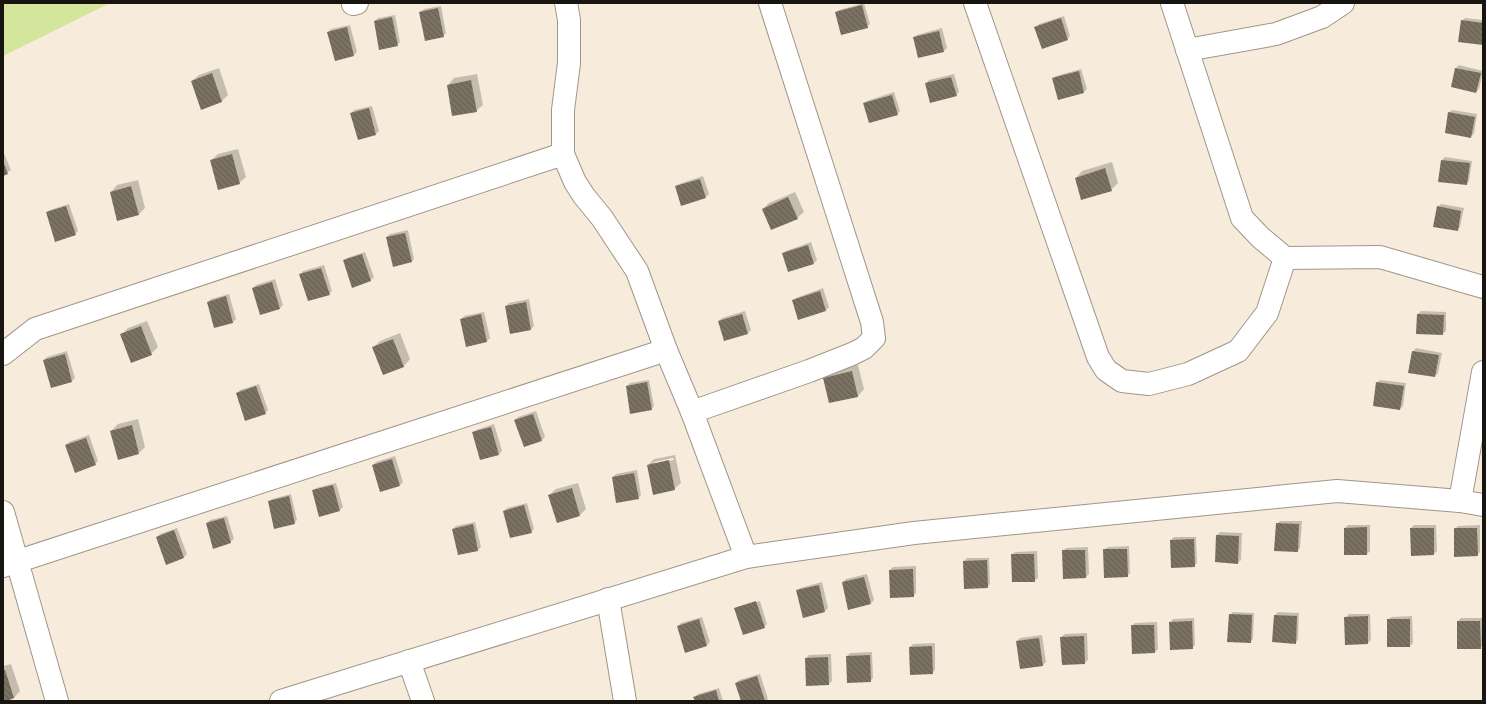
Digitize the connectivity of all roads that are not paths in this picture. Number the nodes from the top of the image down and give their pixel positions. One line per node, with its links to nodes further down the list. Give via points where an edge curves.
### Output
1 (566, 3): 7 (street, via 569,63 563,110)
2 (770, 3): 13 (street, via 872,322 874,338 864,348 852,354)
3 (974, 3): 8 (street, via 1098,357 1106,370 1122,381 1149,384 1188,374 1238,351 1267,313)
4 (1172, 3): 6 (street)
5 (1343, 3): 6 (street, via 1322,17 1276,34)
6 (1187, 50): 8 (street, via 1242,218)
7 (563, 154): 10 (street, via 575,182 637,270); 11 (street, via 35,329)
8 (1285, 258): 9 (street, via 1380,257)
9 (1483, 287)
10 (666, 350): 13 (street); 18 (street)
11 (3, 354)
12 (1483, 372): 14 (street)
13 (692, 412): 17 (street)
14 (1460, 501): 15 (street); 17 (street, via 1338,491 914,533)
15 (1483, 505)
16 (3, 512): 18 (street)
17 (746, 557): 19 (street)
18 (10, 564): 21 (street)
19 (608, 600): 20 (street); 24 (street)
20 (409, 661): 22 (street); 23 (street)
21 (57, 701)
22 (281, 701)
23 (423, 701)
24 (625, 701)

